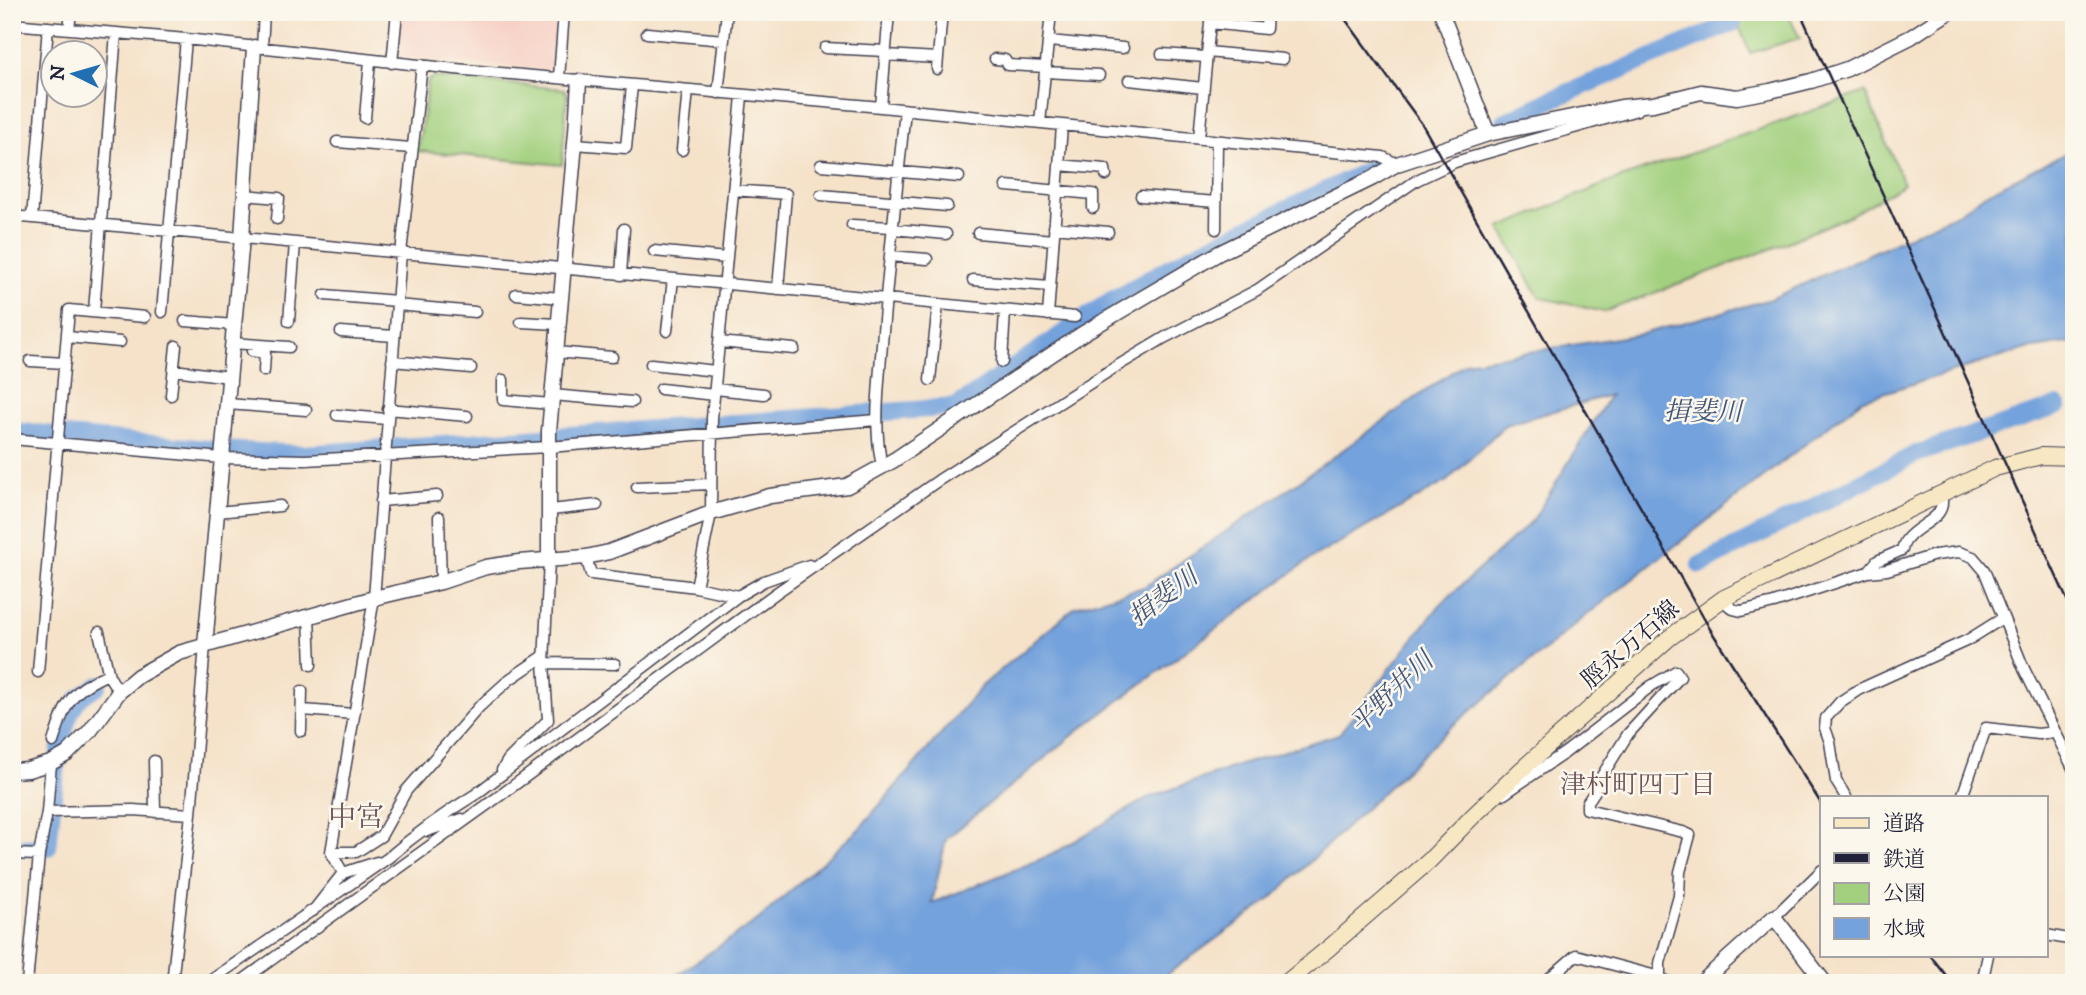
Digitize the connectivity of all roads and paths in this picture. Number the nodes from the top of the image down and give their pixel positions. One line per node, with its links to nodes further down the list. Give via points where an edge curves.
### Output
1 (71, 12): 15 (street)
2 (264, 12): 21 (street)
3 (397, 12): 30 (street)
4 (564, 12): 34 (street)
5 (727, 12): 19 (street)
6 (889, 12): 24 (street)
7 (942, 12): 24 (street, via 937,63)
8 (1051, 12): 20 (street)
9 (1267, 12): 12 (street, via 1266,29)
10 (1441, 12): 48 (street)
11 (1949, 12): 42 (street, via 1847,69 1737,97 1701,92)
12 (1208, 15): 26 (street)
13 (12, 24): 14 (street)
14 (48, 27): 15 (street); 72 (street)
15 (69, 29): 16 (street)
16 (116, 33): 18 (street); 74 (street)
17 (647, 33): 19 (street)
18 (186, 39): 21 (street); 80 (street)
19 (724, 40): 40 (street)
20 (1049, 41): 23 (street); 32 (street)
21 (258, 48): 29 (street); 64 (street)
22 (825, 48): 24 (street)
23 (1123, 48)
24 (886, 53): 43 (street)
25 (1161, 54): 26 (street)
26 (1207, 54): 28 (street); 38 (street)
27 (995, 59): 32 (street)
28 (1283, 59)
29 (370, 61): 30 (street); 45 (street)
30 (392, 63): 31 (street)
31 (422, 65): 34 (street); 53 (street)
32 (1046, 69): 33 (street); 46 (street)
33 (1099, 75)
34 (559, 78): 36 (street)
35 (1129, 80): 38 (street)
36 (579, 81): 37 (street); 52 (street)
37 (632, 85): 39 (street); 52 (street, via 626,148)
38 (1203, 88): 49 (street)
39 (688, 90): 40 (street); 54 (street)
40 (718, 93): 41 (street)
41 (742, 96): 43 (street); 63 (street)
42 (1653, 104): 48 (street); 174 (street, via 1455,162 1417,180 1257,290 1120,365)
43 (881, 107): 44 (street)
44 (905, 110): 46 (street); 58 (street)
45 (365, 118)
46 (1040, 123): 47 (street)
47 (1062, 126): 49 (street); 57 (street)
48 (1488, 134): 56 (street)
49 (1199, 138): 50 (street)
50 (1217, 141): 56 (street, via 1382,157); 68 (street)
51 (337, 142): 53 (street)
52 (575, 144): 92 (street)
53 (411, 148): 88 (street)
54 (682, 150)
55 (821, 164): 58 (street)
56 (1396, 164): 160 (street, via 1219,253 1139,300)
57 (1059, 165): 59 (street, via 1105,169); 62 (street)
58 (898, 171): 60 (street); 67 (street)
59 (1106, 175)
60 (959, 177)
61 (1006, 182): 62 (street)
62 (1057, 186): 70 (street, via 1093,194); 76 (street)
63 (733, 190): 90 (street); 98 (street, via 786,194)
64 (244, 195): 73 (street, via 279,198); 84 (street)
65 (821, 195): 67 (street)
66 (1141, 196): 68 (street)
67 (895, 201): 69 (street); 77 (street)
68 (1216, 202): 79 (street)
69 (947, 206)
70 (1093, 208)
71 (12, 216): 72 (street)
72 (32, 218): 74 (street)
73 (277, 219)
74 (102, 225): 80 (street); 105 (street)
75 (852, 225): 77 (street)
76 (1054, 226): 81 (street); 85 (street)
77 (893, 228): 83 (street); 89 (street)
78 (624, 229): 93 (street)
79 (1216, 229)
80 (169, 231): 84 (street); 107 (street)
81 (1108, 232)
82 (978, 233): 85 (street)
83 (946, 234)
84 (242, 238): 86 (street); 116 (street)
85 (1053, 240): 97 (street)
86 (295, 243): 88 (street); 113 (street)
87 (654, 251): 90 (street)
88 (401, 253): 92 (street); 103 (street)
89 (890, 256): 91 (street); 102 (street)
90 (726, 258): 96 (street)
91 (927, 259)
92 (563, 269): 93 (street); 101 (street)
93 (621, 275): 94 (street)
94 (673, 279): 96 (street); 117 (street)
95 (973, 280): 97 (street)
96 (724, 284): 98 (street); 122 (street)
97 (1050, 286): 109 (street)
98 (778, 289): 102 (street)
99 (516, 294): 101 (street)
100 (325, 295): 103 (street)
101 (561, 298): 115 (street)
102 (886, 300): 104 (street); 152 (street)
103 (397, 303): 108 (street); 119 (street)
104 (937, 305): 106 (street); 140 (street)
105 (94, 311): 110 (street); 120 (street, via 69,310)
106 (1005, 311): 109 (street); 131 (street)
107 (162, 312)
108 (475, 312)
109 (1048, 315): 111 (street)
110 (145, 317)
111 (1075, 317)
112 (185, 321): 116 (street)
113 (289, 321)
114 (521, 322): 115 (street)
115 (558, 324): 127 (street)
116 (234, 326): 124 (street)
117 (667, 331)
118 (341, 332): 119 (street)
119 (394, 336): 130 (street)
120 (67, 337): 121 (street); 132 (street)
121 (120, 342)
122 (719, 342): 126 (street); 137 (street)
123 (176, 346): 135 (street)
124 (232, 346): 125 (street); 136 (street, via 265,353); 138 (street)
125 (289, 348)
126 (794, 349)
127 (556, 352): 128 (street); 145 (street)
128 (612, 357)
129 (30, 361): 132 (street)
130 (392, 361): 134 (street); 149 (street)
131 (1002, 362)
132 (65, 363): 155 (street)
133 (651, 364): 137 (street)
134 (471, 368)
135 (174, 370): 138 (street); 144 (street)
136 (264, 371)
137 (716, 371): 142 (street)
138 (229, 377): 147 (street)
139 (503, 380): 145 (street, via 503,400)
140 (930, 380)
141 (661, 389): 142 (street)
142 (714, 392): 143 (street); 153 (street)
143 (764, 394)
144 (171, 395)
145 (552, 400): 146 (street); 156 (street)
146 (632, 402)
147 (227, 404): 148 (street); 159 (street)
148 (306, 410)
149 (388, 414): 150 (street); 151 (street); 157 (street)
150 (337, 415)
151 (467, 416)
152 (877, 420): 153 (street); 160 (street)
153 (713, 433): 156 (street); 161 (street)
154 (12, 439): 155 (street)
155 (58, 443): 159 (street); 188 (street)
156 (549, 447): 157 (street); 168 (street)
157 (384, 457): 159 (street); 165 (street)
158 (2074, 457): 163 (main road, 脛永万石線, via 2041,457 1995,468)
159 (222, 458): 169 (street)
160 (882, 466): 170 (street, via 847,486 770,496)
161 (711, 484): 162 (street); 170 (street)
162 (637, 487)
163 (1941, 495): 175 (street, via 1944,503 1939,514 1907,538 1902,550 1877,561); 180 (main road, 脛永万石線)
164 (437, 496): 165 (street)
165 (381, 501): 179 (street)
166 (597, 505): 168 (street)
167 (280, 506): 169 (street)
168 (550, 510): 173 (street)
169 (217, 512): 184 (street)
170 (711, 513): 172 (street); 177 (street)
171 (439, 517): 176 (street)
172 (586, 557): 173 (street); 177 (street, via 591,575)
173 (549, 560): 176 (street, via 486,567); 185 (street)
174 (822, 561): 178 (street, via 764,581); 207 (street)
175 (1868, 572): 180 (street, via 1741,611 1732,609); 182 (street, via 1959,552 1973,557 1984,570)
176 (441, 582): 179 (street)
177 (696, 587): 178 (street)
178 (738, 596): 201 (street)
179 (374, 598): 181 (street); 193 (street)
180 (1724, 598): 208 (main road, 脛永万石線, via 1669,638)
181 (309, 616): 184 (street); 187 (street)
182 (2003, 618): 195 (street); 202 (street, via 1968,640 1840,702 1826,718 1825,728 1836,781)
183 (99, 632): 189 (street)
184 (205, 645): 191 (street, via 179,653); 206 (street)
185 (544, 660): 186 (street); 201 (street, via 548,720 508,760); 210 (street, via 510,679 479,707 406,791 381,836 356,852)
186 (615, 664)
187 (311, 665)
188 (38, 672)
189 (108, 674): 191 (street); 196 (street, via 88,682 70,698)
190 (302, 691): 192 (street)
191 (119, 692): 198 (street, via 90,731)
192 (303, 710): 193 (street); 194 (street)
193 (354, 714): 210 (street)
194 (301, 731)
195 (2054, 732): 200 (street); 203 (street, via 1986,728)
196 (53, 742)
197 (154, 761): 205 (street)
198 (51, 763): 199 (street); 204 (street)
199 (12, 771)
200 (2074, 771)
201 (499, 776): 209 (street)
202 (1845, 796)
203 (1962, 796)
204 (47, 812): 205 (street); 212 (street)
205 (155, 812): 206 (street)
206 (191, 814): 224 (street)
207 (472, 816): 209 (street); 225 (street)
208 (1473, 816): 221 (street, via 1676,671 1680,677 1628,734 1587,803 1587,808 1690,835 1660,963); 226 (main road, 脛永万石線, via 1429,861)
209 (415, 836): 213 (street)
210 (331, 852): 215 (street)
211 (12, 854): 212 (street)
212 (39, 855): 223 (street)
213 (388, 858): 215 (street); 216 (street)
214 (1820, 872): 217 (street)
215 (342, 873): 216 (street)
216 (313, 911): 222 (street)
217 (1774, 917): 228 (street); 229 (street)
218 (2048, 935): 219 (street)
219 (2074, 940)
220 (1988, 956): 230 (street)
221 (1661, 981): 227 (street, via 1576,955)
222 (205, 982)
223 (27, 983)
224 (172, 983)
225 (239, 983)
226 (1286, 983)
227 (1544, 983)
228 (1701, 983)
229 (1825, 983)
230 (1982, 983)

